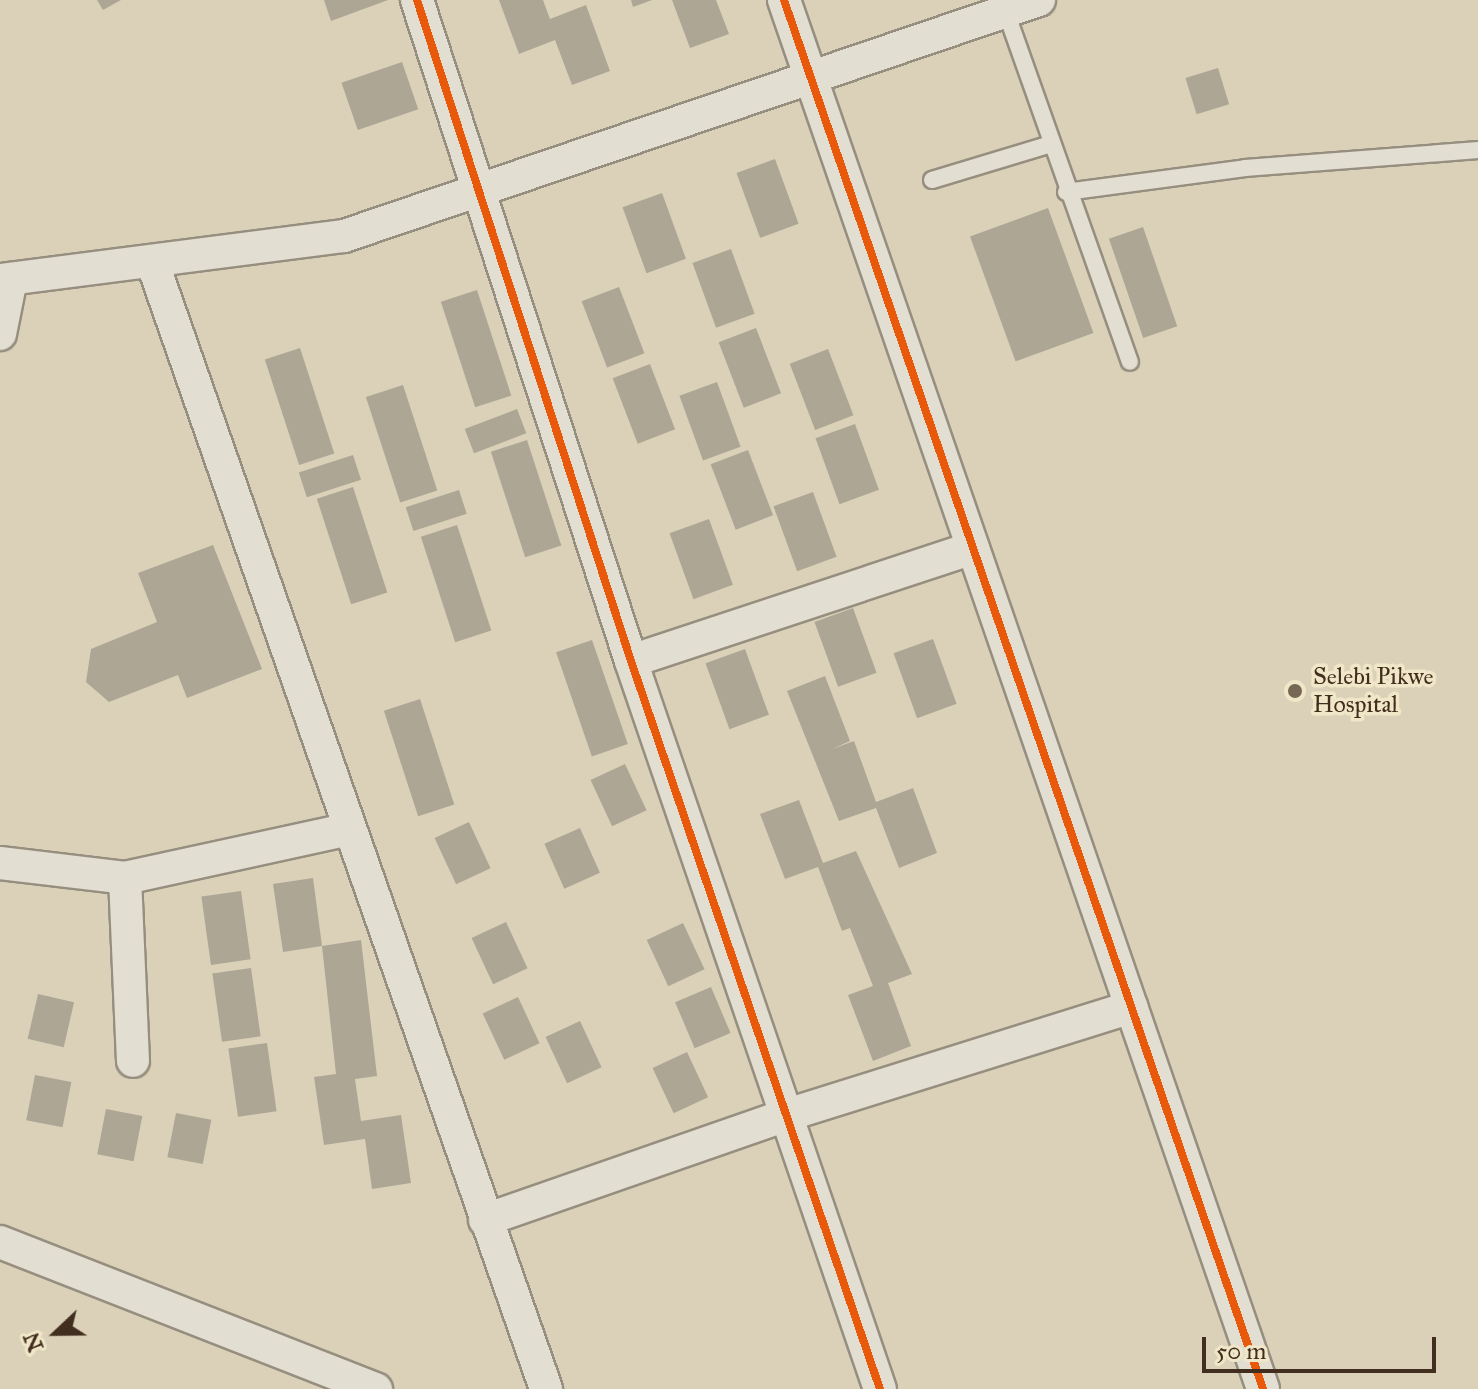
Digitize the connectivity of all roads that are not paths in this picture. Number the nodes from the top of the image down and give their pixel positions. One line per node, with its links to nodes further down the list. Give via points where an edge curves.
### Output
1 (417, 0): 10 (street)
2 (784, 0): 5 (street)
3 (1039, 0): 4 (street)
4 (1006, 12): 5 (street); 6 (lane)
5 (810, 77): 10 (street); 15 (street)
6 (1048, 145): 8 (lane); 9 (lane)
7 (1478, 150): 9 (lane)
8 (932, 180)
9 (1066, 192): 14 (lane)
10 (479, 195): 11 (street, via 344,236); 16 (street)
11 (153, 264): 12 (street); 17 (street)
12 (6, 279): 13 (street)
13 (0, 334)
14 (1130, 362)
15 (973, 548): 16 (street); 20 (street)
16 (631, 661): 22 (street)
17 (346, 830): 19 (street); 23 (street)
18 (0, 863): 19 (street)
19 (125, 878): 21 (street)
20 (1131, 1007): 22 (street); 28 (street)
21 (133, 1061)
22 (787, 1115): 23 (street); 27 (street)
23 (485, 1220): 26 (street)
24 (0, 1242): 25 (street)
25 (376, 1389)
26 (546, 1389)
27 (880, 1389)
28 (1263, 1389)

